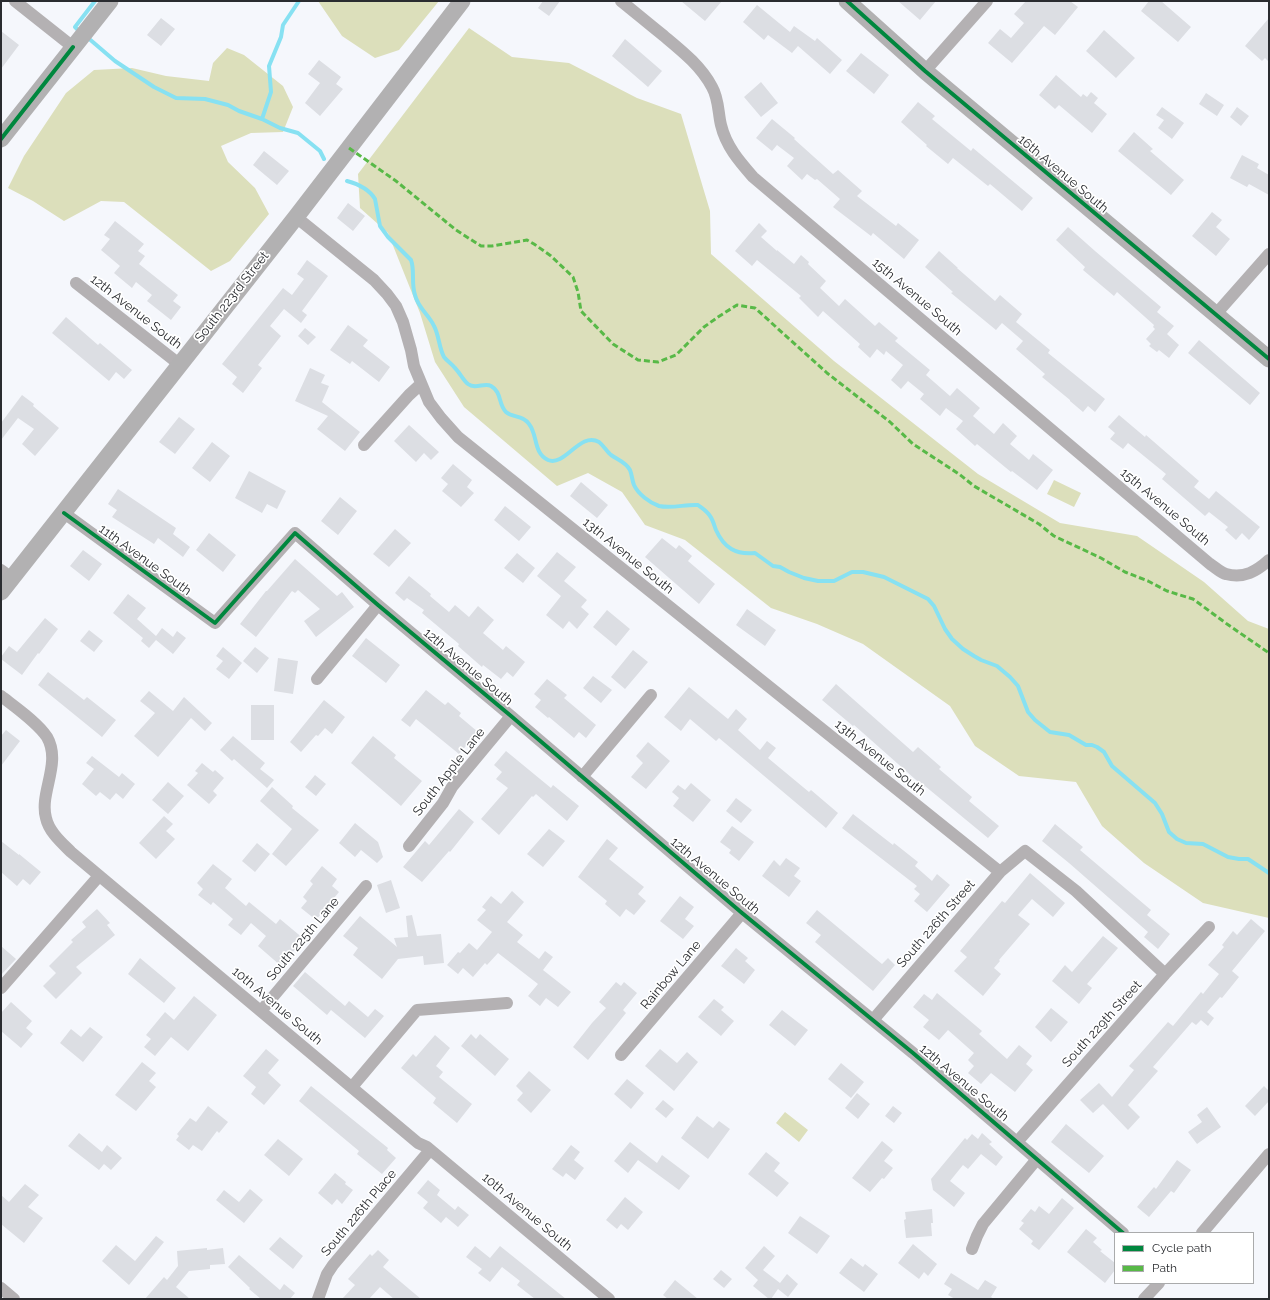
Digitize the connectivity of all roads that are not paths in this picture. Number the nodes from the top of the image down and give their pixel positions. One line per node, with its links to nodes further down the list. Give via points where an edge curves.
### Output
1 (15, 1): 7 (street)
2 (110, 1): 7 (street)
3 (462, 1): 10 (street, South 223rd Street)
4 (622, 1): 20 (street, 15th Avenue South, via 688,56 705,74 719,107 721,125 728,145 753,177 1210,564 1225,574 1242,576 1251,573)
5 (847, 1): 8 (street, 16th Avenue South)
6 (987, 1): 8 (street)
7 (73, 47): 9 (street)
8 (925, 71): 13 (street, 16th Avenue South)
9 (1, 139)
10 (296, 217): 15 (street, South 223rd Street); 16 (street, 13th Avenue South, via 374,280 392,300 403,322)
11 (1269, 254): 13 (street)
12 (76, 283): 15 (street, 12th Avenue South)
13 (1216, 314): 14 (street, 16th Avenue South)
14 (1269, 359)
15 (179, 364): 18 (street, South 223rd Street)
16 (421, 384): 17 (street); 30 (street, 13th Avenue South, via 433,407 458,437)
17 (364, 445)
18 (64, 513): 19 (street, 11th Avenue South, via 215,623); 21 (street, South 223rd Street)
19 (296, 533): 23 (street, 12th Avenue South)
20 (1269, 560)
21 (6, 574): 22 (street, South 223rd Street)
22 (1, 592)
23 (378, 605): 24 (street); 27 (street, 12th Avenue South)
24 (317, 679)
25 (651, 695): 28 (street)
26 (1, 696): 31 (street, 10th Avenue South, via 47,738 52,758 44,811 46,820 60,841)
27 (511, 716): 28 (street, 12th Avenue South); 29 (street, South Apple Lane, via 452,787 443,803)
28 (582, 777): 33 (street, 12th Avenue South)
29 (409, 846)
30 (1000, 872): 35 (street, South 226th Street, via 1025,851 1076,891); 39 (street, South 226th Street)
31 (99, 876): 36 (street); 38 (street, 10th Avenue South)
32 (366, 886): 38 (street, South 225th Lane)
33 (742, 913): 39 (street, 12th Avenue South); 40 (street, Rainbow Lane)
34 (1209, 927): 35 (street, South 229th Street)
35 (1165, 974): 42 (street, South 229th Street)
36 (1, 988)
37 (507, 1003): 41 (street, via 417,1010)
38 (261, 1011): 41 (street, 10th Avenue South)
39 (873, 1020): 42 (street, 12th Avenue South)
40 (620, 1055)
41 (352, 1087): 43 (street, 10th Avenue South, via 418,1143)
42 (1017, 1142): 45 (street, 12th Avenue South)
43 (430, 1150): 52 (street, South 226th Place, via 332,1264); 53 (street, 10th Avenue South)
44 (1269, 1154): 47 (street)
45 (1037, 1159): 46 (street, 12th Avenue South); 48 (street, via 983,1224)
46 (1123, 1232)
47 (1203, 1232)
48 (972, 1249)
49 (1157, 1284): 54 (street)
50 (1, 1288): 51 (street)
51 (14, 1299)
52 (318, 1299)
53 (609, 1299)
54 (1144, 1299)

